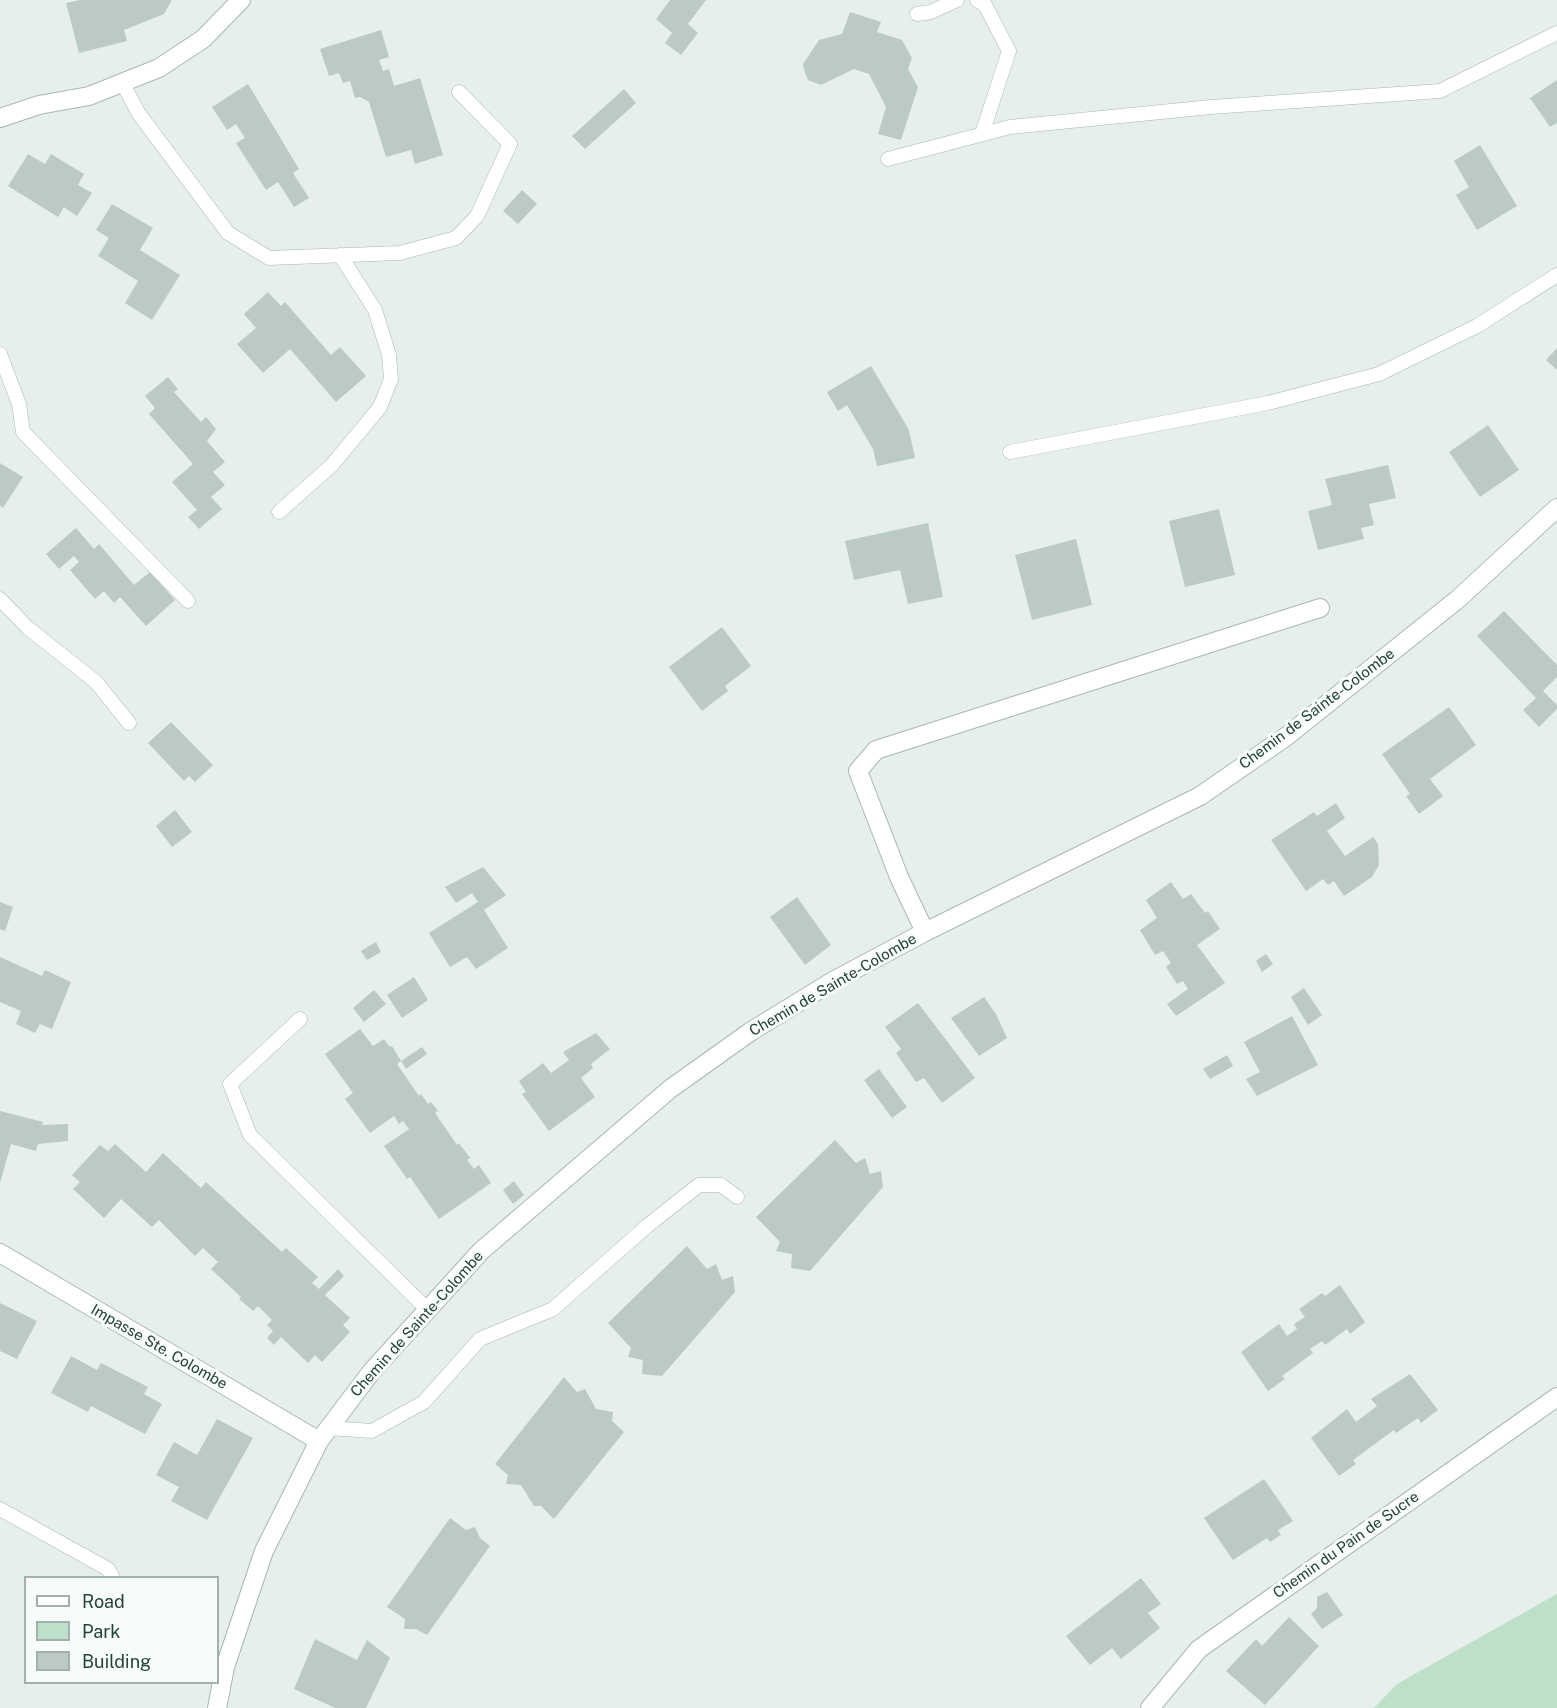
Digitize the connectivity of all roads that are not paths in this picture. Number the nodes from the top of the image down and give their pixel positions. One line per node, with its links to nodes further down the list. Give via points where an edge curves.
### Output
1 (241, 0): 6 (street, via 203,39 159,68)
2 (957, 0): 4 (lane)
3 (977, 0): 9 (lane, via 985,6 1009,51)
4 (917, 14)
5 (1557, 33): 9 (lane, via 1440,91 1199,108 1010,127)
6 (123, 84): 8 (street); 11 (lane, via 139,114 228,233 269,258)
7 (459, 92): 11 (lane, via 510,144 477,216 456,238 400,253)
8 (0, 117)
9 (982, 134): 10 (lane)
10 (888, 159)
11 (340, 255): 16 (lane, via 375,310 389,355 391,379 380,407 332,465)
12 (1557, 275): 14 (lane, via 1477,326 1379,374 1268,403)
13 (0, 354): 18 (lane, via 19,404 23,432)
14 (1010, 452)
15 (1557, 508): 21 (street, Chemin de Sainte-Colombe, via 1458,599 1287,736 1200,796)
16 (279, 512)
17 (0, 599): 20 (lane, via 28,628 96,682)
18 (188, 602)
19 (1320, 608): 21 (street, via 876,750 858,771)
20 (129, 723)
21 (925, 932): 25 (street, Chemin de Sainte-Colombe, via 832,981 750,1032 670,1089 481,1251)
22 (300, 1019): 25 (lane, via 230,1084 249,1135)
23 (737, 1197): 27 (lane, via 721,1185 699,1185 553,1309 480,1339 424,1401 372,1431)
24 (0, 1253): 27 (street, Impasse Ste. Colombe)
25 (426, 1309): 27 (street, Chemin de Sainte-Colombe)
26 (1557, 1397): 32 (street, Chemin du Pain de Sucre, via 1198,1649)
27 (323, 1434): 30 (street, Chemin de Sainte-Colombe, via 264,1551)
28 (0, 1509): 29 (lane, via 108,1569)
29 (112, 1576)
30 (221, 1665): 31 (street, Chemin de Sainte-Colombe)
31 (217, 1708)
32 (1149, 1708)

